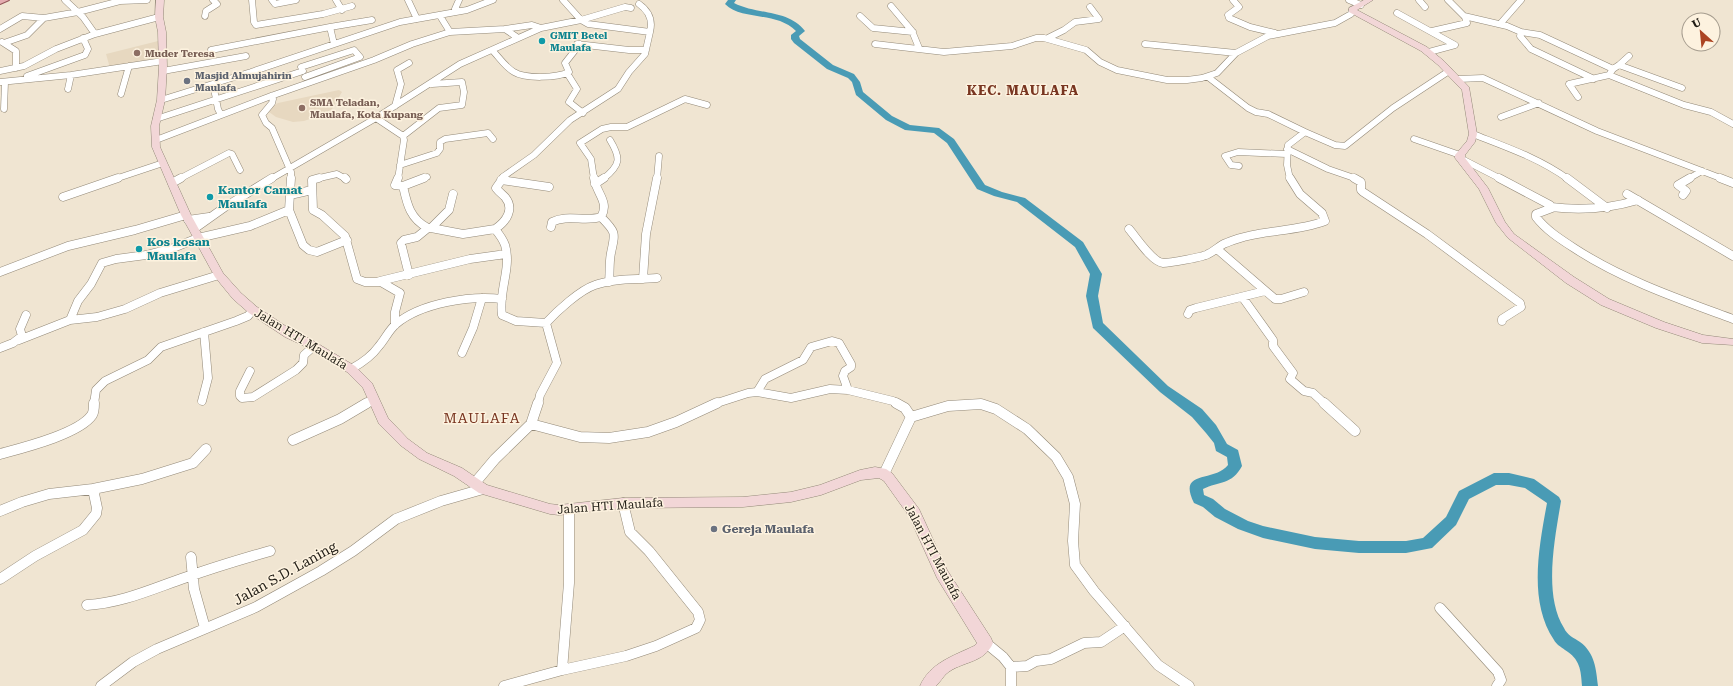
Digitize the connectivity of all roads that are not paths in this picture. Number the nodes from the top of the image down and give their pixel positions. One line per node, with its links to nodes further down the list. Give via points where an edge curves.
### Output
1 (5, 0): 19 (main road)
2 (65, 0): 30 (street)
3 (147, 0): 30 (street, via 120,1)
4 (160, 0): 36 (street, Jalan HTI Maulafa)
5 (213, 0): 32 (street, via 217,4 206,11)
6 (252, 0): 27 (street, via 256,25)
7 (272, 0): 8 (street, via 275,4)
8 (296, 0)
9 (336, 0): 27 (street)
10 (408, 0): 38 (street)
11 (459, 0): 29 (street, via 455,9)
12 (493, 0): 29 (street)
13 (563, 0): 40 (street)
14 (1233, 0): 51 (street, via 1239,7 1228,15 1229,18 1250,27)
15 (1350, 0): 21 (street)
16 (1419, 0): 26 (street)
17 (1449, 0): 35 (street)
18 (1521, 0): 41 (street, via 1519,5 1505,15)
19 (0, 2)
20 (641, 2): 48 (street, via 649,5 646,8 652,22)
21 (1365, 2): 28 (street)
22 (352, 6): 27 (street)
23 (891, 6): 49 (street)
24 (1090, 7): 55 (street, via 1099,18 1075,22)
25 (631, 8): 40 (street, via 625,7)
26 (1426, 8)
27 (342, 10)
28 (1352, 10): 51 (street, via 1351,14 1335,23); 64 (street)
29 (459, 11): 33 (street)
30 (78, 12): 37 (street); 52 (street)
31 (1397, 12): 46 (street)
32 (205, 16)
33 (440, 16): 38 (street); 47 (street)
34 (860, 16): 49 (street, via 873,28)
35 (1464, 16): 41 (street); 46 (street, via 1467,23)
36 (160, 17): 52 (street); 71 (street, Jalan HTI Maulafa)
37 (44, 18): 44 (street, via 22,16); 56 (street, via 27,35)
38 (417, 19): 57 (street, via 400,22)
39 (372, 20): 42 (street)
40 (581, 20): 43 (street); 48 (street, via 588,24)
41 (1500, 24): 50 (street)
42 (330, 27): 57 (street); 61 (street)
43 (541, 28): 45 (street, via 532,24); 54 (street)
44 (0, 29)
45 (506, 29): 47 (street); 54 (street)
46 (1432, 31): 64 (street, via 1455,45)
47 (450, 32): 87 (street, via 416,42)
48 (650, 32): 63 (street)
49 (913, 32): 60 (street)
50 (1521, 32): 72 (street, via 1545,37); 82 (street, via 1520,36 1531,49)
51 (1276, 33): 65 (street)
52 (95, 34): 53 (street)
53 (83, 38): 73 (street); 83 (street, via 88,49 85,54)
54 (518, 38): 62 (street)
55 (1048, 38): 60 (street, via 1036,38 1012,46 950,52); 80 (street, via 1066,46 1086,50 1102,64 1130,73 1171,80)
56 (2, 42): 73 (street, via 16,51)
57 (334, 44): 68 (street)
58 (875, 44): 60 (street)
59 (1145, 44): 65 (street)
60 (919, 48)
61 (211, 50)
62 (492, 50): 77 (street, via 518,75); 86 (street, via 460,64)
63 (646, 50): 77 (street, via 578,44 565,63); 99 (street, via 643,58 629,72 618,89)
64 (1429, 52): 75 (street)
65 (1236, 53): 80 (street, via 1221,70)
66 (246, 56): 71 (street)
67 (1630, 56): 72 (street)
68 (296, 57): 76 (street); 85 (street)
69 (409, 63): 97 (street, via 397,70 400,89)
70 (129, 66): 71 (street); 78 (street); 90 (street)
71 (163, 66): 93 (street, Jalan HTI Maulafa)
72 (1616, 67): 79 (street); 88 (street)
73 (16, 68): 74 (street)
74 (0, 71)
75 (1449, 71): 81 (street); 105 (street, via 1393,108 1345,146 1335,145)
76 (303, 72): 76 (street, via 354,50 360,57); 87 (street); 94 (street)
77 (568, 73): 99 (street, via 577,89 569,100)
78 (71, 75): 83 (street); 89 (street)
79 (1609, 75): 82 (street); 104 (street, via 1684,105 1712,112)
80 (1208, 77): 105 (street, via 1248,108 1268,114)
81 (1458, 79): 95 (street, via 1484,78); 106 (street, via 1468,96 1468,112)
82 (1594, 79): 92 (street, via 1569,84)
83 (17, 80): 84 (street)
84 (3, 82): 98 (street)
85 (213, 84): 93 (street); 94 (street)
86 (430, 84): 97 (street); 107 (street, via 462,82 462,105 439,108)
87 (305, 85): 91 (street)
88 (1682, 88)
89 (68, 89)
90 (121, 94)
91 (271, 96): 100 (street); 118 (street, via 272,103 262,115 263,120 272,128)
92 (1578, 97)
93 (161, 100): 103 (street, Jalan HTI Maulafa)
94 (216, 100): 100 (street); 103 (street)
95 (1539, 103): 101 (street); 120 (street, via 1597,131)
96 (708, 105): 126 (street, via 685,99 634,124 602,129 581,142 580,145 591,160)
97 (395, 106): 102 (street)
98 (4, 109)
99 (582, 113): 123 (street, via 570,120 534,155 512,169)
100 (221, 115): 110 (street)
101 (1501, 117)
102 (376, 118): 107 (street); 118 (street)
103 (156, 119): 110 (street, Jalan HTI Maulafa)
104 (1733, 124)
105 (1305, 132): 112 (street, via 1290,142)
106 (1473, 134): 114 (street, via 1471,142); 137 (street, via 1549,167)
107 (403, 136): 116 (street)
108 (493, 139): 116 (street, via 488,133 446,139 440,142 437,153)
109 (1414, 139): 114 (street)
110 (156, 140): 115 (street, Jalan HTI Maulafa, via 156,147)
111 (610, 140): 126 (street, via 618,154 617,158 608,176)
112 (1287, 152): 117 (street, via 1235,152 1225,156 1231,165); 147 (street, via 1286,166 1291,182 1301,195 1321,212 1325,221 1312,226 1234,240); 167 (street, via 1359,180 1363,192 1427,234 1520,302 1520,307)
113 (659, 156): 154 (street, via 657,185 644,247)
114 (1460, 157): 136 (street); 172 (street, via 1483,188 1501,223 1511,236 1570,280 1606,302 1660,325 1702,339)
115 (163, 163): 124 (street, Jalan HTI Maulafa); 134 (street)
116 (400, 165): 127 (street, via 399,179 395,185)
117 (1239, 166)
118 (289, 168): 132 (street); 139 (street)
119 (240, 170): 124 (street, via 229,153)
120 (1702, 171): 125 (street); 133 (street, via 1678,185 1686,191)
121 (427, 176): 127 (street)
122 (346, 179): 129 (street, via 337,174 315,179 312,181)
123 (501, 180): 128 (street); 144 (street, via 496,188 508,202 507,220)
124 (172, 182): 141 (street, Jalan HTI Maulafa)
125 (1733, 183)
126 (595, 184): 140 (street, via 605,203)
127 (403, 186): 143 (street, via 411,216)
128 (549, 187)
129 (312, 190): 132 (street); 146 (street, via 313,210 329,220)
130 (453, 194): 143 (street, via 449,210)
131 (1627, 194): 135 (street)
132 (290, 195): 138 (street)
133 (1683, 195)
134 (63, 197)
135 (1639, 199): 137 (street); 149 (street)
136 (1551, 206): 137 (street, via 1593,211); 165 (street, via 1536,214 1536,217 1548,230 1572,247 1623,276)
137 (1607, 208)
138 (289, 210): 141 (street, via 250,226); 146 (street, via 300,240 309,250 320,252)
139 (210, 216): 141 (street); 141 (street)
140 (601, 217): 142 (street, via 587,221 560,218 553,221); 156 (street, via 615,236 610,253)
141 (191, 225): 150 (street, via 135,230 68,246); 151 (street, Jalan HTI Maulafa); 166 (street, via 173,248 102,264 78,301)
142 (551, 227)
143 (429, 228): 144 (street, via 458,236); 152 (street, via 417,237 401,243)
144 (495, 229): 148 (street, via 503,239)
145 (1129, 229): 147 (street, via 1147,252 1160,263 1201,256)
146 (347, 240): 155 (street, via 357,279 361,282)
147 (1217, 249): 157 (street)
148 (506, 254): 152 (street, via 470,259); 161 (street)
149 (1733, 256)
150 (0, 272)
151 (219, 275): 162 (street, Jalan HTI Maulafa); 166 (street, via 160,293 125,309 97,317)
152 (409, 275): 155 (street)
153 (657, 278): 154 (street)
154 (643, 279): 156 (street)
155 (380, 281): 169 (street, via 400,293 395,312)
156 (609, 282): 168 (street, via 589,288 561,307)
157 (1265, 292): 158 (street, via 1278,300); 160 (street)
158 (1304, 292)
159 (482, 298): 161 (street); 169 (street, via 431,307 403,318); 175 (street)
160 (1243, 298): 163 (street, via 1196,308); 184 (street, via 1293,373 1290,379 1304,391 1313,394)
161 (502, 299): 168 (street, via 501,311 504,316 516,321)
162 (253, 310): 170 (street, via 248,316); 173 (street, Jalan HTI Maulafa, via 289,334)
163 (1188, 314)
164 (26, 316): 171 (street, via 20,329 22,336)
165 (1733, 319)
166 (70, 320): 171 (street)
167 (1502, 321)
168 (546, 323): 183 (street, via 557,363 540,395 536,413)
169 (395, 325): 176 (street, via 375,350)
170 (204, 332): 181 (street, via 208,378); 187 (street, via 161,347 148,360 105,381 96,390 94,414 79,426)
171 (19, 340): 174 (street)
172 (1732, 342)
173 (313, 346): 176 (street, Jalan HTI Maulafa); 177 (street, via 304,355 296,370 253,397 242,398 240,391)
174 (0, 348)
175 (462, 353)
176 (351, 369): 180 (street, Jalan HTI Maulafa, via 368,386)
177 (250, 371)
178 (848, 390): 179 (street, via 830,389 791,398); 179 (street, via 843,376 852,364 838,342 832,341 811,347 803,360 766,377 760,383); 182 (street, via 893,400 905,408)
179 (757, 392): 183 (street, via 737,396 663,427 626,436 580,437)
180 (374, 399): 185 (street, via 340,419); 189 (street, Jalan HTI Maulafa, via 383,421 404,442 423,456 458,472)
181 (202, 401)
182 (911, 417): 188 (street); 200 (street, via 948,406 981,404 996,409 1027,429 1056,457 1068,477 1075,504 1075,565)
183 (530, 424): 189 (street, via 494,459)
184 (1355, 431)
185 (293, 440)
186 (206, 449): 190 (street, via 196,461 189,464 132,482)
187 (0, 454)
188 (884, 474): 191 (street, Jalan HTI Maulafa, via 875,472 860,475 803,494 743,502); 202 (street, Jalan HTI Maulafa, via 892,481 914,513 942,574)
189 (479, 486): 192 (street, Jalan HTI Maulafa, via 550,510); 201 (street, Jalan S.D. Laning, via 407,513 321,571 256,607)
190 (93, 489): 193 (street, via 49,494); 197 (street, via 96,514 83,530 35,556)
191 (623, 503): 192 (street, Jalan HTI Maulafa); 204 (street, via 630,532 687,597 700,616 700,623 687,633 626,656)
192 (569, 510): 204 (street, via 569,582)
193 (0, 511)
194 (270, 551): 196 (street)
195 (191, 557): 196 (street)
196 (193, 574): 198 (street, via 152,592 121,601); 201 (street, via 194,589)
197 (0, 579)
198 (87, 605)
199 (1440, 608): 210 (street, via 1498,672 1501,680)
200 (1125, 626): 203 (street, via 1101,642 1084,643 1062,656 1036,661 1027,666); 209 (street, via 1158,664)
201 (205, 628): 205 (street, Jalan S.D. Laning, via 133,662)
202 (986, 643): 203 (street); 207 (street, via 979,651 942,668)
203 (1011, 667): 208 (street)
204 (562, 670): 206 (street)
205 (101, 686)
206 (504, 686)
207 (927, 686)
208 (1011, 686)
209 (1189, 686)
210 (1497, 686)

